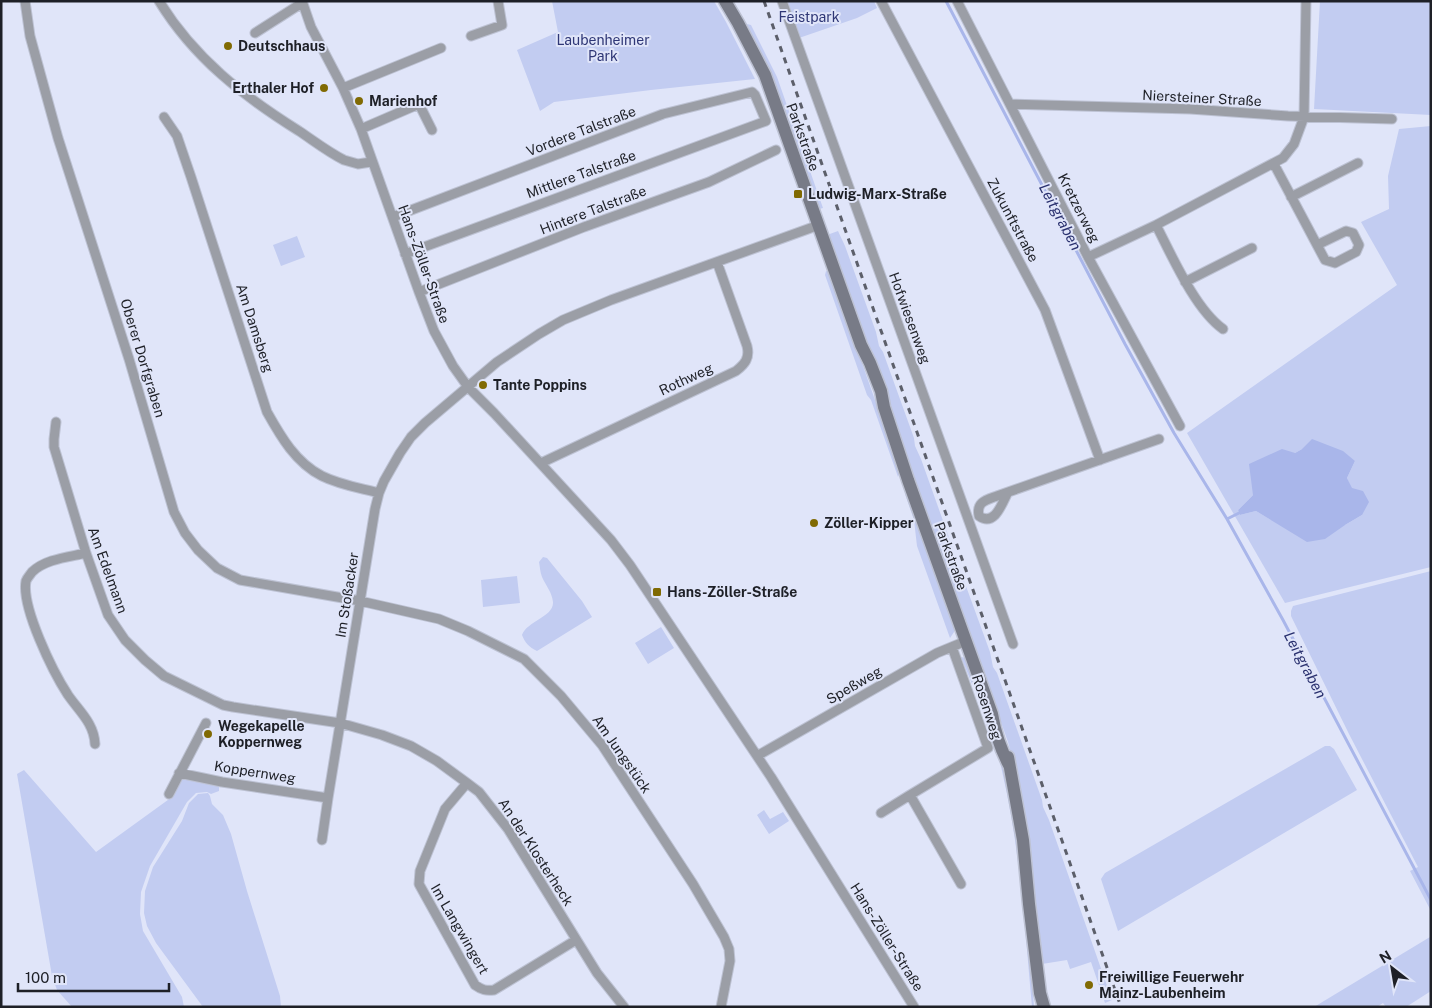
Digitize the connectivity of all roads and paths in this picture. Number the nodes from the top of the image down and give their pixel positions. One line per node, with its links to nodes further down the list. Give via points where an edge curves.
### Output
1 (25, 1): 48 (street, Oberer Dorfgraben, via 30,36 58,138 132,367 174,512 185,533 217,568 240,580)
2 (160, 1): 22 (street, via 193,47 260,106 344,160 358,164)
3 (498, 1): 11 (street, via 502,24)
4 (725, 1): 27 (main road, Parkstraße, via 765,75)
5 (782, 1): 46 (street, Hofwiesenweg)
6 (881, 1): 41 (street, Zukunftstraße, via 1045,310)
7 (957, 1): 14 (street, Kretzerweg)
8 (1306, 1): 15 (street)
9 (302, 2): 10 (street); 13 (street, Hans-Zöller-Straße, via 311,27)
10 (255, 33)
11 (471, 36)
12 (442, 48): 13 (street)
13 (343, 88): 19 (street, Hans-Zöller-Straße)
14 (1010, 104): 15 (street, Niersteiner Straße); 32 (street, Kretzerweg)
15 (1304, 116): 17 (street, Niersteiner Straße); 24 (street, via 1294,144)
16 (164, 117): 44 (street, Am Damsberg, via 177,136 267,412 279,434 298,457 321,476)
17 (1392, 119)
18 (766, 121): 26 (street, Vordere Talstraße, via 752,92 663,114); 31 (street, Mittlere Talstraße)
19 (361, 129): 20 (street, via 419,104); 22 (street, Hans-Zöller-Straße)
20 (432, 130)
21 (776, 150): 35 (street, Hintere Talstraße, via 709,182)
22 (371, 162): 26 (street, Hans-Zöller-Straße)
23 (1358, 163): 25 (street)
24 (1274, 164): 25 (street); 28 (street)
25 (1292, 196): 29 (street)
26 (393, 217): 31 (street, Hans-Zöller-Straße)
27 (819, 225): 33 (street); 49 (main road, Parkstraße, via 881,392 908,480)
28 (1156, 225): 32 (street); 34 (street)
29 (1317, 245): 29 (street, via 1325,260 1335,262 1356,252 1359,244 1353,233 1346,231)
30 (1252, 248): 34 (street)
31 (406, 254): 35 (street, Hans-Zöller-Straße)
32 (1088, 257): 39 (street, Kretzerweg)
33 (717, 262): 37 (street, via 563,320 497,362); 42 (street, Rothweg, via 747,346 748,357 742,366)
34 (1185, 282): 36 (street, via 1206,314)
35 (419, 292): 37 (street, Hans-Zöller-Straße, via 452,366)
36 (1223, 329)
37 (468, 387): 42 (street, Hans-Zöller-Straße); 44 (street, Im Stoßacker, via 411,437)
38 (56, 422): 47 (street, Am Edelmann, via 54,446)
39 (1180, 426)
40 (1159, 439): 41 (street)
41 (1100, 460): 43 (street)
42 (541, 463): 55 (street, Hans-Zöller-Straße, via 630,565)
43 (1008, 492): 45 (street, via 982,502); 45 (street, via 991,518 982,518)
44 (379, 493): 48 (street, Im Stoßacker)
45 (978, 510): 46 (street)
46 (967, 515): 50 (street, Hofwiesenweg)
47 (86, 553): 53 (street, Am Edelmann, via 108,616 125,640 164,676 233,708); 54 (street, via 47,563 34,571 26,580 26,598 32,620 59,681 91,727)
48 (360, 601): 53 (street, Im Stoßacker); 67 (street, Am Jungstück, via 439,619 468,630 524,659 560,696 602,744 724,937 730,961)
49 (966, 641): 51 (street, Speßweg); 65 (main road, Parkstraße, via 1007,749 1023,840)
50 (1013, 644)
51 (952, 647): 55 (street, Speßweg); 59 (street, Rosenweg, via 988,748)
52 (206, 723): 56 (street)
53 (340, 723): 57 (street, An der Klosterheck, via 411,746); 60 (street, Im Stoßacker)
54 (95, 744)
55 (757, 756): 68 (street, Hans-Zöller-Straße)
56 (179, 773): 58 (street); 60 (street, Koppernweg)
57 (466, 783): 64 (street, An der Klosterheck, via 478,792 508,829); 64 (street, Im Langwingert, via 445,809 420,871 419,884 475,984 481,990 494,990)
58 (169, 794)
59 (910, 795): 61 (street, Rosenweg); 63 (street)
60 (328, 798): 62 (street, Im Stoßacker)
61 (881, 813)
62 (322, 840)
63 (961, 884)
64 (576, 940): 66 (street, An der Klosterheck)
65 (1040, 993): 69 (main road, Parkstraße); 70 (main road, Parkstraße)
66 (624, 1007)
67 (721, 1007)
68 (914, 1007)
69 (1040, 1007)
70 (1044, 1007)

